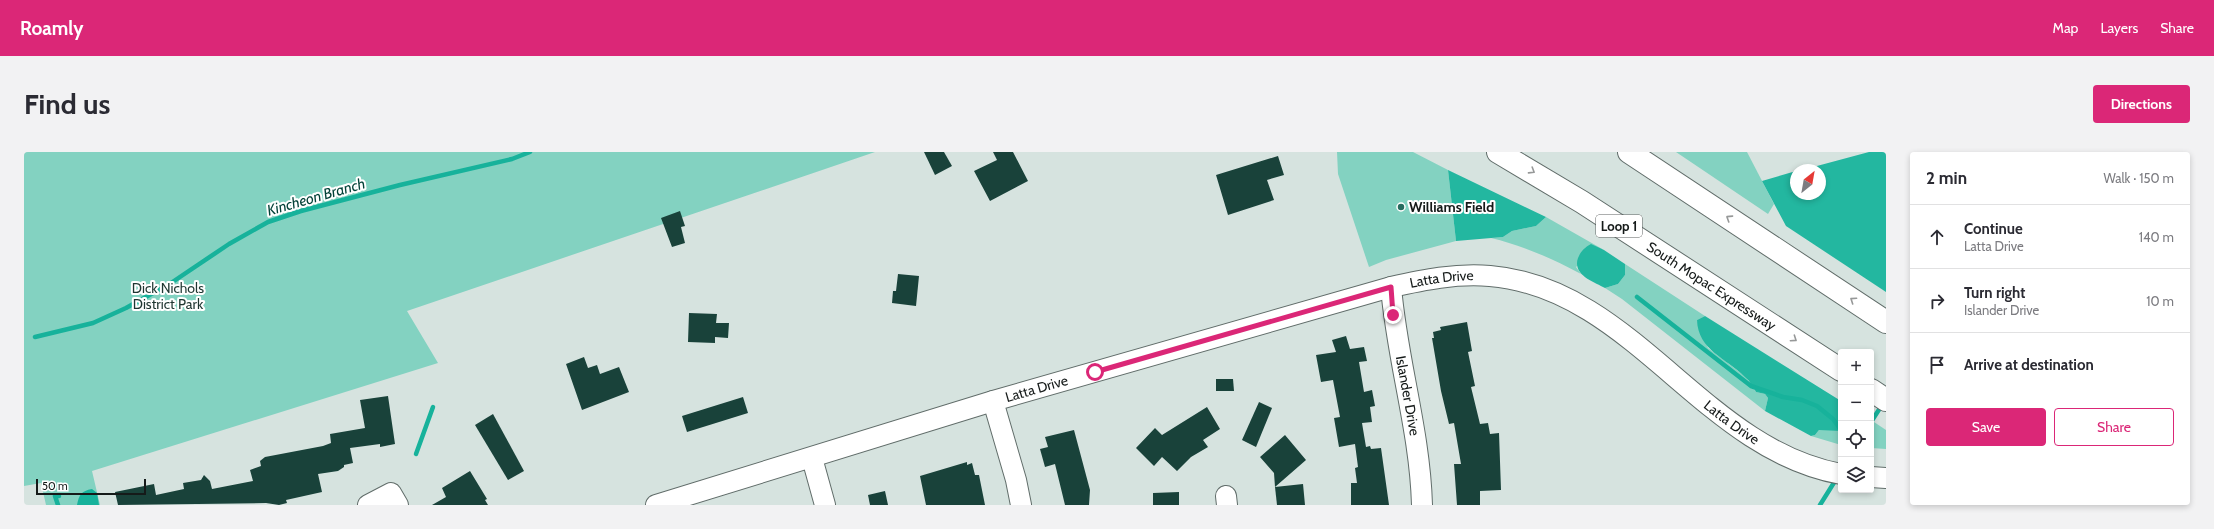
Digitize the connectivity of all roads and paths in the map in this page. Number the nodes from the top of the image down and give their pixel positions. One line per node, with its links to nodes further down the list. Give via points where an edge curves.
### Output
1 (1498, 152): 5 (highway, South Mopac Expressway / Loop 1, one-way to 5, via 1535,172)
2 (1628, 152): 4 (highway, one-way to 2)
3 (1391, 287): 8 (street, Latta Drive); 10 (street, Latta Drive, via 1434,277 1490,276 1534,285 1570,298 1603,318 1740,430 1800,463); 18 (street, Islander Drive, via 1393,315 1414,419)
4 (1886, 322)
5 (1838, 368)
6 (1874, 392): 7 (highway)
7 (1886, 400)
8 (993, 401): 9 (street, Latta Drive); 17 (street, via 1016,480)
9 (812, 458): 15 (street, Latta Drive); 16 (street)
10 (1838, 473)
11 (1874, 477): 12 (street)
12 (1886, 478)
13 (368, 505): 14 (street, via 391,493)
14 (398, 505)
15 (656, 505)
16 (825, 505)
17 (1020, 505)
18 (1422, 505)

